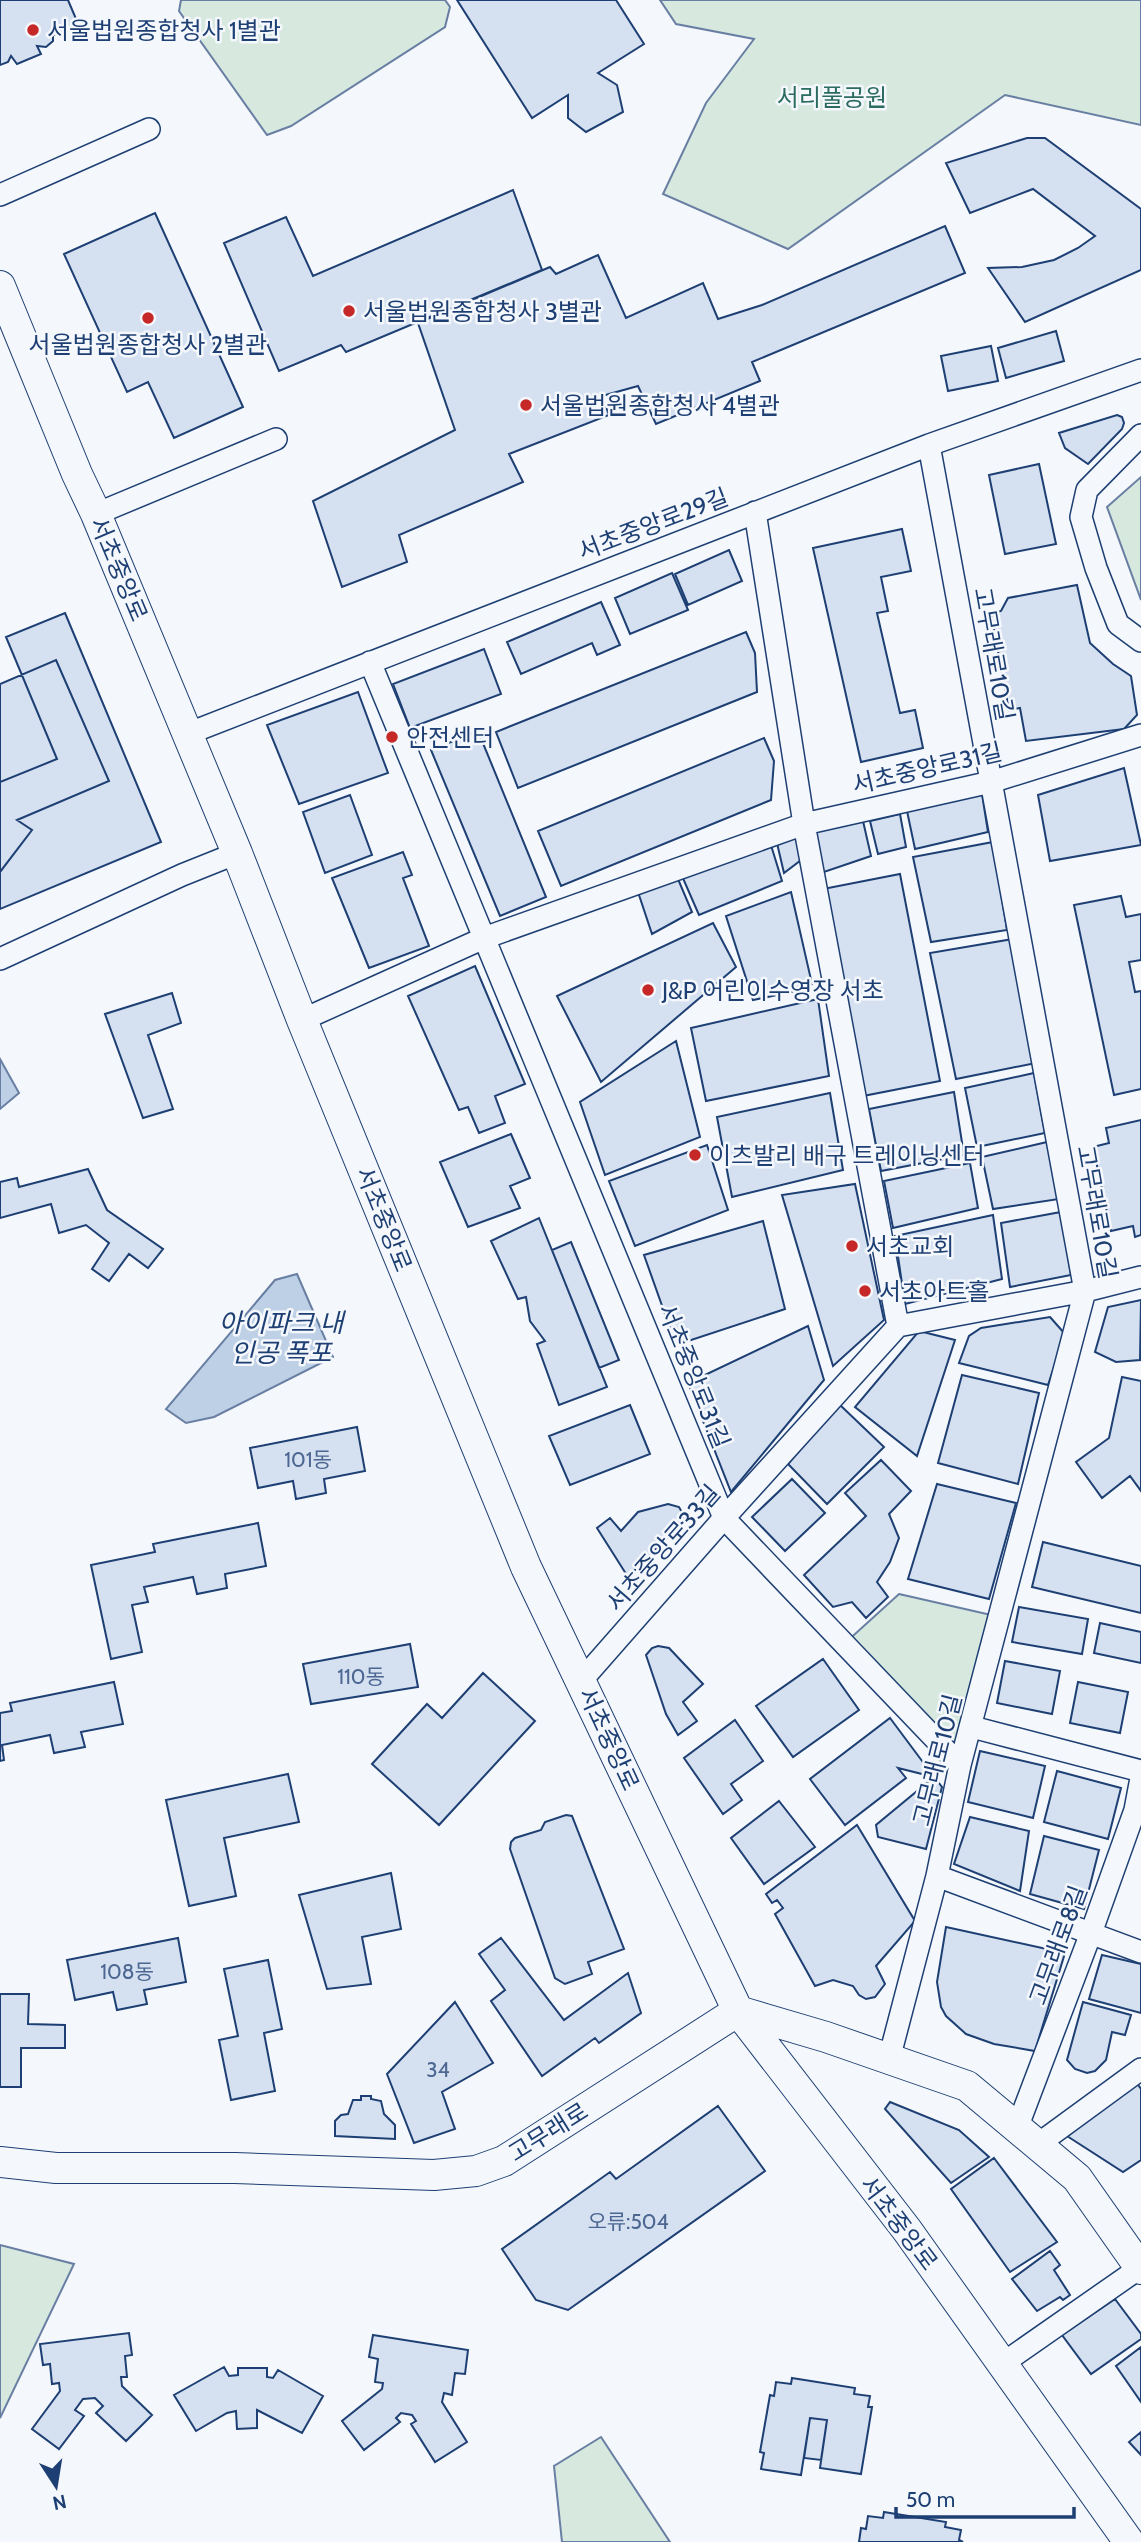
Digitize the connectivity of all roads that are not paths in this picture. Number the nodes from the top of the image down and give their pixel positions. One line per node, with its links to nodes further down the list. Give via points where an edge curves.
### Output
1 (149, 129): 2 (street)
2 (0, 195)
3 (0, 286): 9 (main road, 서초중앙로)
4 (1141, 370): 7 (street, 서초중앙로29길)
5 (1141, 435): 10 (street, via 1087,490 1080,517 1118,624)
6 (276, 439): 9 (street)
7 (929, 444): 8 (street, 서초중앙로29길); 14 (street, 고무래로10길)
8 (755, 512): 11 (street, 서초중앙로29길); 15 (street)
9 (96, 514): 12 (main road, 서초중앙로)
10 (1141, 641)
11 (370, 662): 12 (street, 서초중앙로29길); 17 (street, 서초중앙로31길)
12 (187, 734): 16 (main road, 서초중앙로)
13 (1141, 735): 14 (street, 서초중앙로31길)
14 (991, 782): 15 (street, 서초중앙로31길); 21 (street, 고무래로10길)
15 (804, 824): 17 (street, 서초중앙로31길); 22 (street)
16 (237, 853): 18 (street); 19 (main road, 서초중앙로)
17 (484, 938): 19 (street, 서초중앙로31길); 23 (street, 서초중앙로31길)
18 (0, 959)
19 (302, 1020): 24 (main road, 서초중앙로, via 526,1567)
20 (1141, 1277): 21 (street)
21 (1085, 1291): 22 (street); 25 (street, 고무래로10길)
22 (898, 1326): 23 (street, 서초중앙로33길)
23 (724, 1518): 24 (street, 서초중앙로33길); 26 (street, 서초중앙로31길)
24 (581, 1681): 32 (main road, 서초중앙로)
25 (972, 1727): 26 (street, 고무래로10길); 27 (street)
26 (960, 1765): 29 (street, 고무래로10길)
27 (1141, 1771)
28 (1141, 1778): 30 (street, 고무래로8길, via 1135,1810)
29 (937, 1876): 30 (street); 33 (street, 고무래로10길)
30 (1091, 1933): 31 (street); 35 (street, 고무래로8길)
31 (1141, 1952)
32 (738, 2011): 33 (main road); 36 (main road, 고무래로, via 504,2161 476,2171 434,2175 56,2168); 38 (main road, 서초중앙로, via 907,2230)
33 (889, 2060): 35 (main road, via 967,2086)
34 (1141, 2068): 35 (street)
35 (1027, 2137): 37 (main road, via 1077,2178)
36 (0, 2162)
37 (1141, 2268): 38 (street)
38 (1002, 2364): 39 (main road, 서초중앙로)
39 (1129, 2542)

